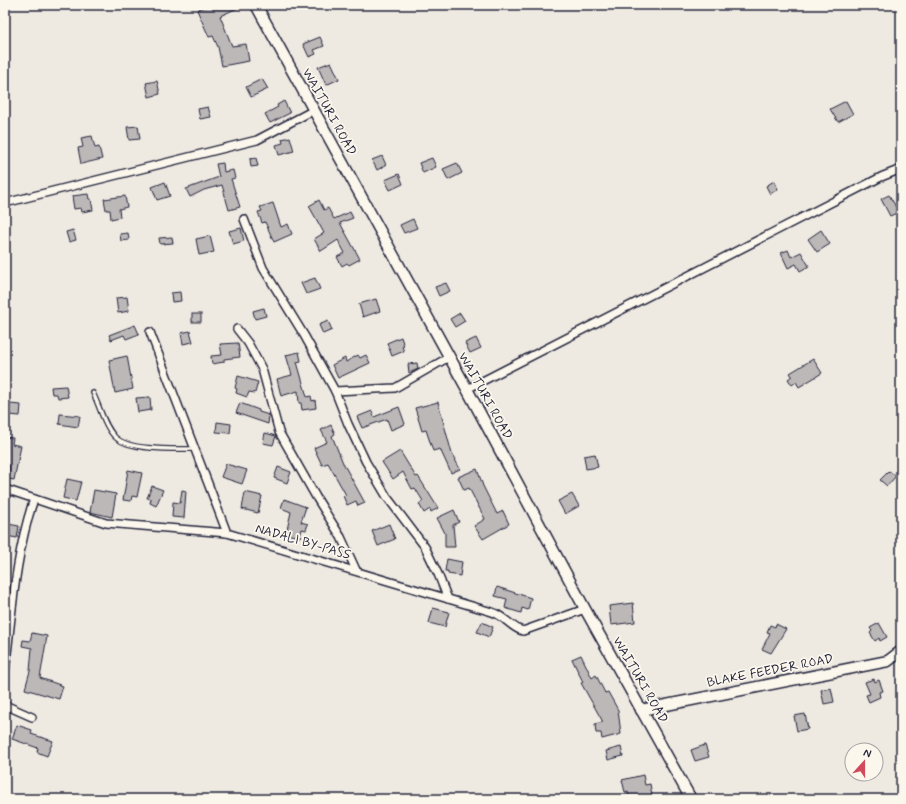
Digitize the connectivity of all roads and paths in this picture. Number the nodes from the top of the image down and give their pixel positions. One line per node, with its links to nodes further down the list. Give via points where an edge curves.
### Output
1 (256, 5): 2 (main road, WAITURI ROAD)
2 (314, 110): 4 (street, via 258,140); 8 (main road, WAITURI ROAD)
3 (901, 169): 9 (street)
4 (5, 204)
5 (244, 219): 10 (street, via 263,268)
6 (237, 329): 16 (street, via 262,369 278,432 341,537)
7 (150, 332): 12 (street)
8 (449, 357): 9 (main road, WAITURI ROAD); 10 (street, via 395,388)
9 (467, 389): 18 (main road, WAITURI ROAD)
10 (335, 391): 17 (street, via 366,462 387,497 425,547)
11 (93, 393): 12 (lane, via 106,422 117,438 125,443 154,448)
12 (195, 449): 15 (street)
13 (5, 489): 14 (street, NADALI BY-PASS)
14 (34, 499): 15 (street, NADALI BY-PASS, via 106,523); 20 (street, via 26,522)
15 (228, 533): 16 (street, NADALI BY-PASS)
16 (356, 570): 17 (street, NADALI BY-PASS)
17 (448, 599): 18 (street, NADALI BY-PASS, via 499,614 515,628 523,631)
18 (585, 609): 22 (main road, WAITURI ROAD)
19 (901, 651): 22 (main road, BLAKE FEEDER ROAD, via 888,661)
20 (5, 672)
21 (5, 705): 23 (street)
22 (641, 710): 24 (main road, WAITURI ROAD)
23 (32, 717)
24 (691, 799)

